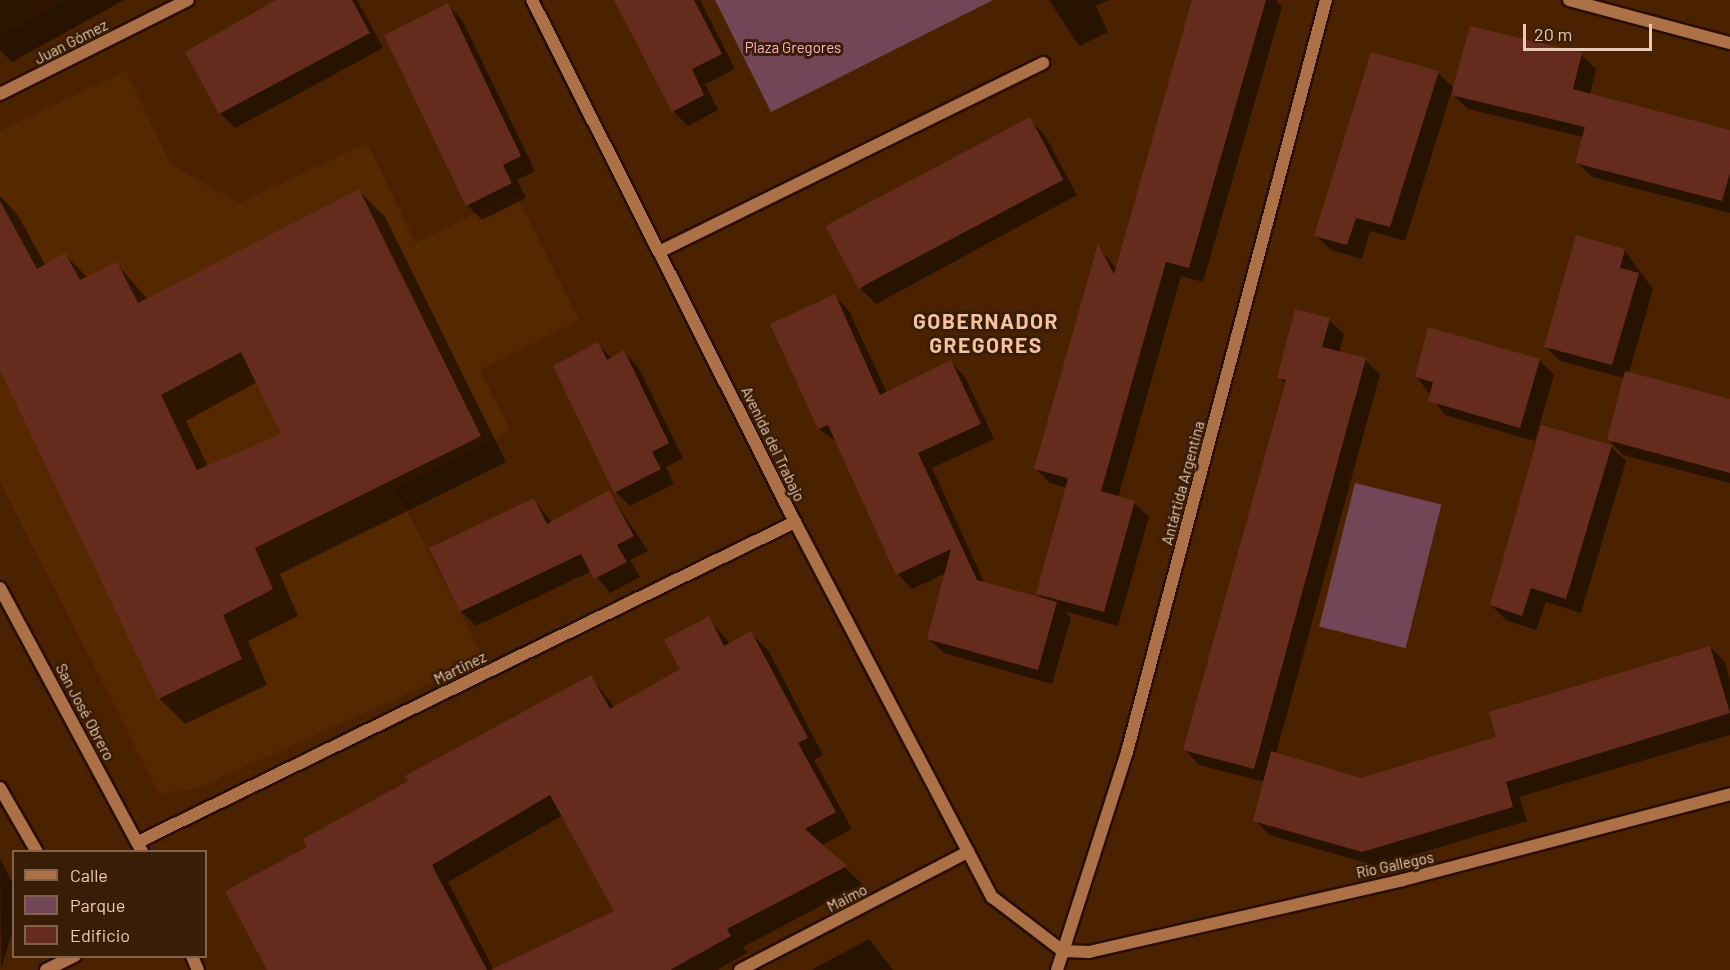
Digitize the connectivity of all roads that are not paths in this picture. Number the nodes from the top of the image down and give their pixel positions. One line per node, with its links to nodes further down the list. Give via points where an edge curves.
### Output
1 (188, 0): 7 (street, Juan Gómez)
2 (532, 0): 8 (street, Avenida del Trabajo)
3 (1326, 0): 16 (street, Antártida Argentina, via 1127,752)
4 (1569, 0): 5 (street)
5 (1730, 44)
6 (1043, 63): 8 (street)
7 (0, 94)
8 (661, 251): 9 (street, Avenida del Trabajo)
9 (795, 522): 13 (street, Martinez); 15 (street, Avenida del Trabajo)
10 (0, 588): 13 (street, San José Obrero)
11 (0, 788): 14 (street)
12 (1730, 794): 16 (street, Río Gallegos, via 1403,880 1089,952)
13 (140, 847)
14 (36, 850)
15 (968, 852): 16 (street, Avenida del Trabajo, via 992,897); 19 (street, Maimo)
16 (1063, 951): 20 (street, Antártida Argentina)
17 (73, 958): 18 (street)
18 (46, 970)
19 (740, 970)
20 (1057, 970)

